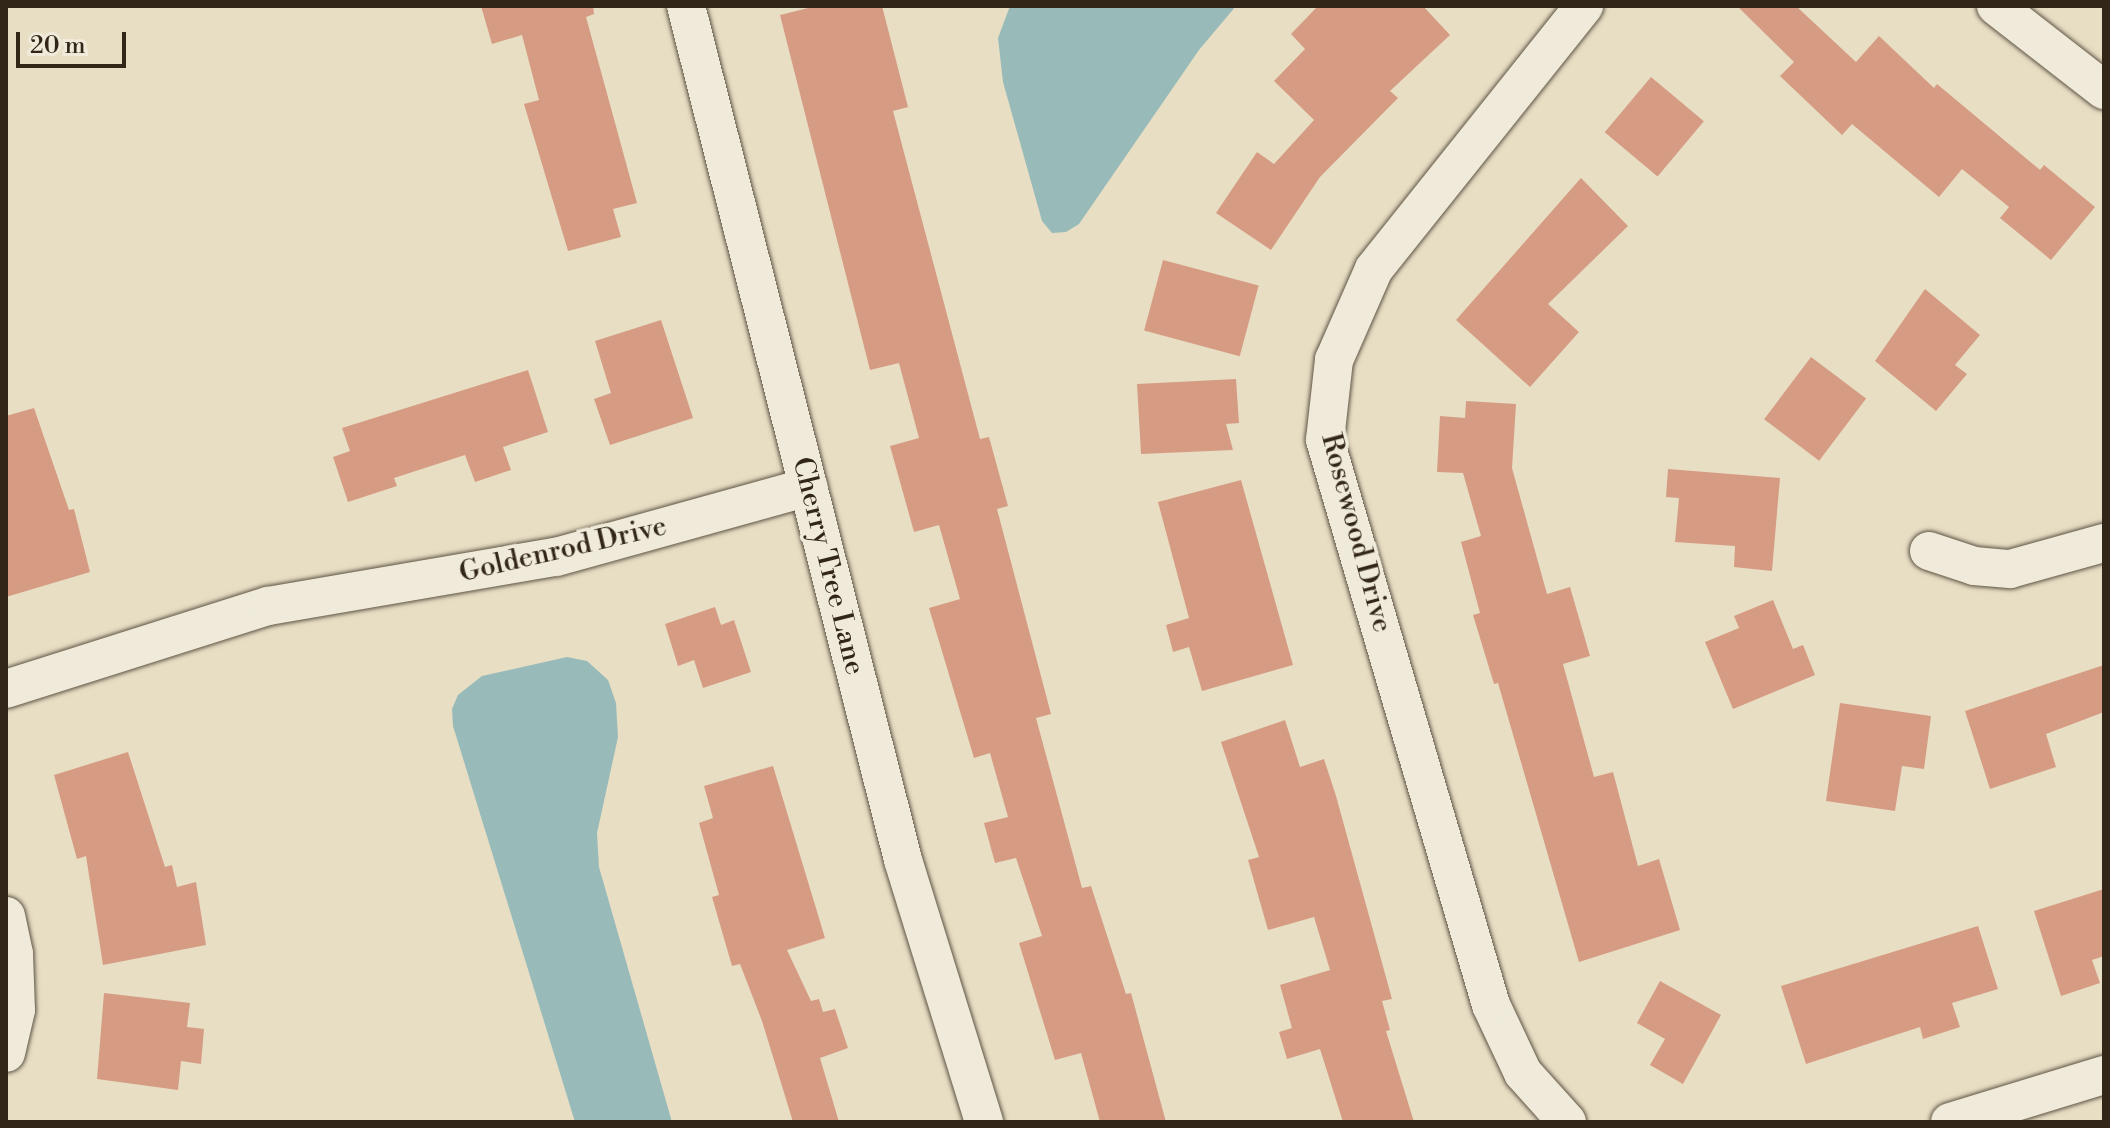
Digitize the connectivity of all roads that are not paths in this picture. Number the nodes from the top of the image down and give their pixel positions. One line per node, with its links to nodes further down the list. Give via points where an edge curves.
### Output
1 (686, 6): 5 (street, Cherry Tree Lane)
2 (1584, 6): 13 (street, Rosewood Drive, via 1374,269 1334,360 1325,440 1491,1005 1523,1073)
3 (1996, 6): 4 (street)
4 (2104, 90)
5 (808, 487): 8 (street, Goldenrod Drive, via 556,557 268,606); 12 (street, Cherry Tree Lane, via 903,860)
6 (2104, 543): 7 (street, via 2010,569 1974,566)
7 (1929, 551)
8 (6, 689)
9 (6, 916): 10 (street, via 16,1010)
10 (6, 1053)
11 (2104, 1075): 14 (street)
12 (984, 1122)
13 (1567, 1122)
14 (1950, 1122)

